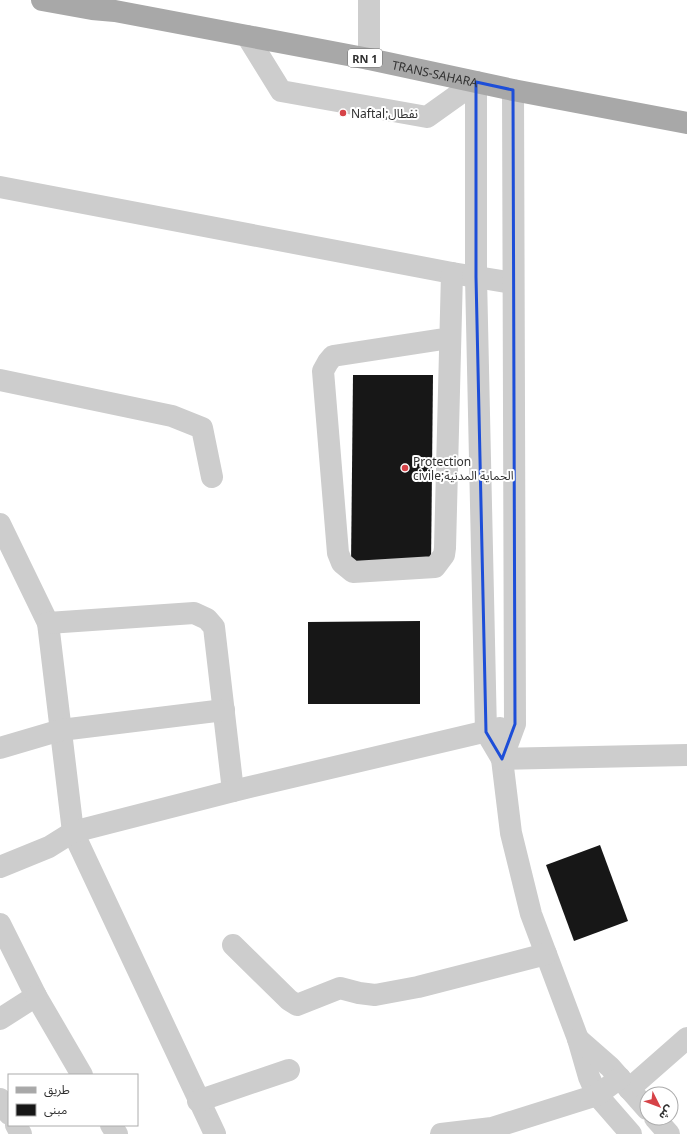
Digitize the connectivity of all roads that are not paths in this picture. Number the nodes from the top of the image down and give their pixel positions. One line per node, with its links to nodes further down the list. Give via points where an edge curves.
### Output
1 (42, 0): 3 (main road, TRANS-SAHARA / RN 1)
2 (369, 0): 5 (street)
3 (93, 5): 4 (main road, TRANS-SAHARA / RN 1)
4 (247, 36): 5 (main road, TRANS-SAHARA / RN 1); 6 (street, via 281,91 427,117)
5 (369, 59): 6 (main road, TRANS-SAHARA / RN 1)
6 (476, 82): 7 (main road, TRANS-SAHARA / RN 1); 11 (street)
7 (513, 90): 8 (main road, TRANS-SAHARA / RN 1); 12 (street)
8 (687, 123)
9 (0, 187): 10 (street)
10 (452, 273): 11 (street); 13 (street)
11 (476, 277): 12 (street); 21 (street)
12 (513, 283): 19 (street)
13 (450, 338): 13 (street, via 444,555 434,567 353,572 342,563 338,553 323,371 333,356)
14 (0, 380): 15 (street, via 172,416 202,428)
15 (212, 477)
16 (0, 524): 17 (street)
17 (48, 623): 18 (street, via 194,614 207,619 214,627); 20 (street)
18 (224, 710): 20 (street); 25 (street)
19 (515, 724): 21 (street); 24 (street)
20 (61, 730): 22 (street); 26 (street)
21 (486, 732): 24 (street); 25 (street)
22 (0, 748)
23 (687, 755): 24 (street)
24 (502, 758): 30 (street, via 511,833 531,914)
25 (233, 791): 26 (street)
26 (73, 832): 27 (street, via 49,847); 41 (street)
27 (0, 867)
28 (0, 924): 31 (street)
29 (234, 945): 30 (street, via 297,1005 340,988 375,995)
30 (546, 954): 34 (street)
31 (36, 996): 32 (street); 36 (street)
32 (0, 1019)
33 (687, 1038): 37 (street)
34 (578, 1039): 37 (street); 38 (street)
35 (289, 1070): 41 (street)
36 (81, 1074)
37 (624, 1084): 38 (street); 40 (street)
38 (597, 1095): 44 (street); 47 (street)
39 (0, 1099): 42 (street)
40 (639, 1100)
41 (198, 1101): 45 (street)
42 (8, 1112)
43 (662, 1126): 48 (street)
44 (491, 1131): 46 (street)
45 (215, 1134)
46 (441, 1134)
47 (631, 1134)
48 (669, 1134)

